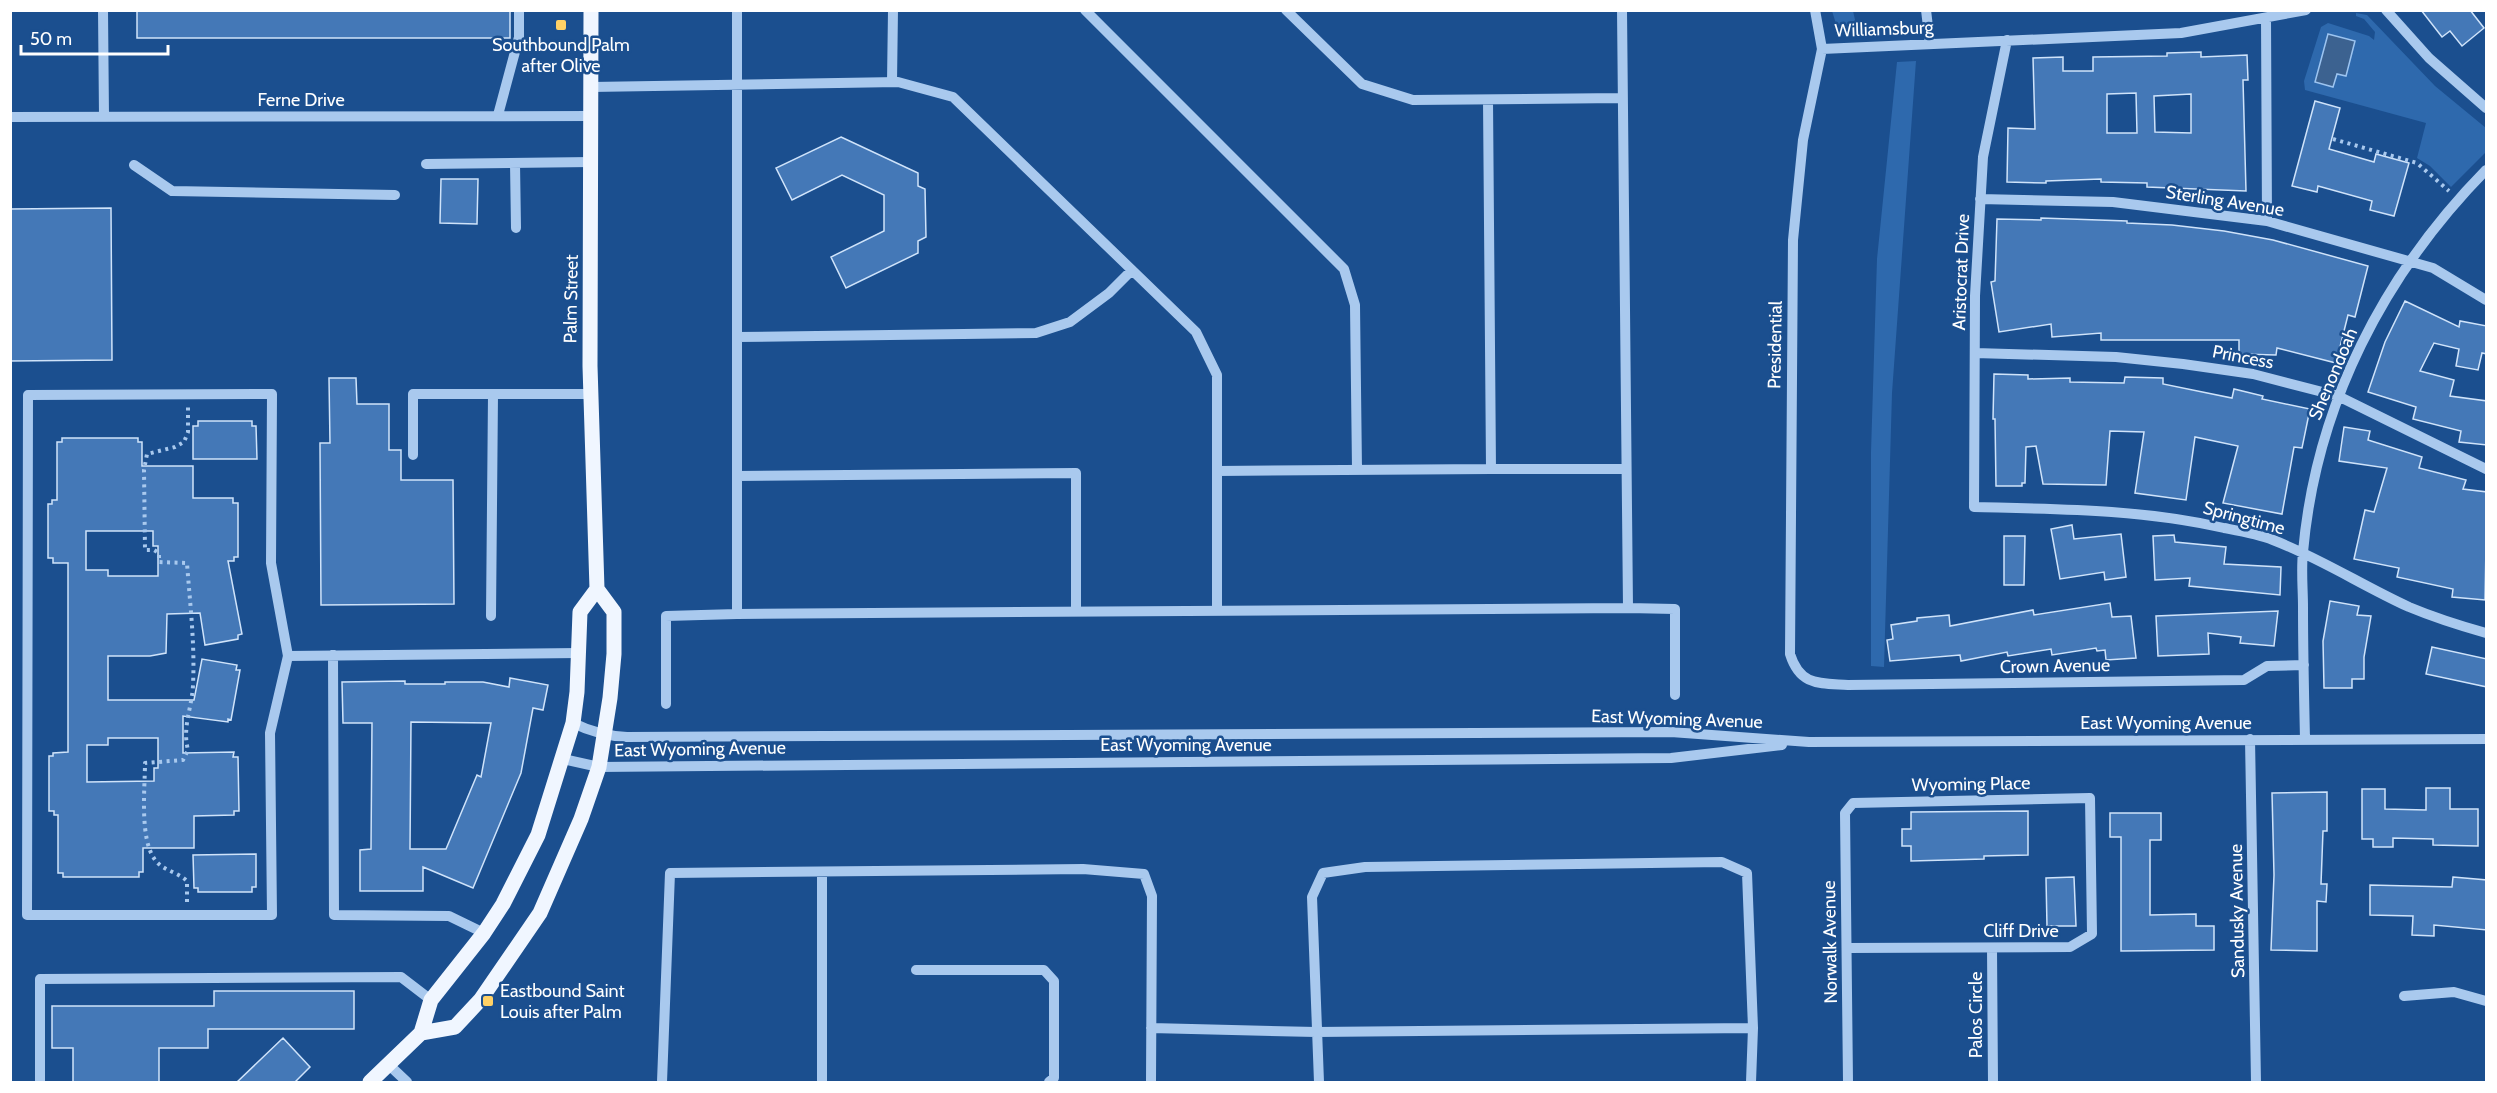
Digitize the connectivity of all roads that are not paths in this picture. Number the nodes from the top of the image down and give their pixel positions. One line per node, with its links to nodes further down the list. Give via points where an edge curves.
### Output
1 (103, 10): 26 (street)
2 (519, 10): 23 (street, via 519,37)
3 (591, 10): 19 (main road, Palm Street)
4 (737, 10): 18 (street)
5 (893, 10): 17 (street)
6 (1085, 10): 48 (street, via 1344,269 1355,305)
7 (1286, 10): 21 (street, via 1362,84 1413,100)
8 (1622, 10): 20 (street)
9 (1815, 10): 16 (street, Presidential)
10 (1926, 10): 15 (street)
11 (2306, 10): 13 (street, Williamsburg)
12 (2386, 10): 22 (street, via 2429,58)
13 (2266, 18): 14 (street, Williamsburg, via 2181,33); 34 (street)
14 (2007, 40): 15 (street, Williamsburg); 33 (street, Aristocrat Drive, via 1983,157)
15 (1930, 44): 16 (street, Williamsburg)
16 (1822, 49): 64 (street, Presidential, via 1803,140 1793,240 1790,654 1794,668)
17 (892, 82): 18 (street); 37 (street, via 953,97)
18 (738, 86): 19 (street); 39 (street)
19 (591, 87): 24 (main road, Palm Street)
20 (1622, 98): 21 (street); 46 (street)
21 (1488, 100): 45 (street)
22 (2487, 108)
23 (498, 115): 24 (street, Ferne Drive); 26 (street, Ferne Drive)
24 (591, 116): 27 (main road, Palm Street)
25 (10, 117): 26 (street, Ferne Drive)
26 (104, 117)
27 (592, 162): 28 (street); 42 (main road, Palm Street)
28 (515, 163): 29 (street); 35 (street)
29 (426, 164)
30 (134, 165): 32 (street, via 172,191)
31 (2487, 170): 36 (street, Shenondoah)
32 (395, 195)
33 (1980, 200): 34 (street, Sterling Avenue, via 2113,202); 40 (street, Aristocrat Drive)
34 (2267, 221): 36 (street, Sterling Avenue)
35 (516, 228)
36 (2410, 260): 38 (street, Sterling Avenue, via 2433,268); 43 (street, Shenondoah, via 2385,299)
37 (1132, 270): 39 (street, via 1070,322 1036,333); 49 (street, via 1196,332 1217,375)
38 (2487, 300)
39 (737, 337): 50 (street)
40 (1975, 352): 43 (street, Princess, via 2116,357 2183,364 2253,374); 51 (street, Aristocrat Drive)
41 (493, 394): 42 (street); 44 (street, via 413,394); 58 (street)
42 (591, 394): 53 (main road, Palm Street)
43 (2338, 396): 47 (street, Princess); 52 (street, Shenondoah, via 2314,480)
44 (413, 455)
45 (1491, 469): 46 (street); 48 (street)
46 (1626, 469): 54 (street)
47 (2487, 469)
48 (1357, 470): 49 (street)
49 (1217, 471): 55 (street)
50 (737, 476): 56 (street, via 1076,473); 57 (street)
51 (1974, 507): 52 (street, Springtime, via 2087,509 2196,521 2264,537)
52 (2303, 553): 59 (street, Springtime, via 2410,607); 63 (street, Shenondoah)
53 (597, 589): 60 (main road, via 580,612); 68 (main road, via 614,612 614,654)
54 (1628, 608): 55 (street); 65 (street, via 1675,609)
55 (1217, 611): 56 (street)
56 (1076, 612): 57 (street)
57 (737, 614): 66 (street, via 666,616)
58 (491, 616)
59 (2487, 633)
60 (579, 652): 62 (street); 67 (main road)
61 (288, 656): 61 (street, via 271,563 272,394 28,395 27,915 272,915 270,733); 62 (street)
62 (333, 656): 78 (street, via 334,915 449,916)
63 (2304, 665): 64 (street, Crown Avenue, via 2267,666 2244,680 1848,685); 70 (street, Shenondoah)
64 (1804, 678)
65 (1675, 695)
66 (666, 704)
67 (573, 723): 68 (street, East Wyoming Avenue); 73 (main road)
68 (605, 735): 72 (street, East Wyoming Avenue, via 1671,732); 74 (main road)
69 (2250, 739): 70 (street, East Wyoming Avenue); 72 (street, East Wyoming Avenue); 101 (street, Sandusky Avenue)
70 (2305, 739): 71 (street, East Wyoming Avenue)
71 (2487, 739)
72 (1809, 742): 74 (street, East Wyoming Avenue, via 1671,758)
73 (563, 759): 74 (street, East Wyoming Avenue); 78 (main road, via 538,835)
74 (598, 767): 88 (main road, via 581,819 540,913 507,965 455,1027)
75 (2090, 798): 76 (street, Wyoming Place); 80 (street, Cliff Drive, via 2092,934 2070,947)
76 (1853, 803): 79 (street, Norwalk Avenue, via 1845,813)
77 (822, 873): 85 (street, via 1083,869 1144,874 1152,896); 93 (street, via 670,873); 94 (street)
78 (484, 933): 83 (main road)
79 (1847, 948): 80 (street, Cliff Drive); 99 (street, Norwalk Avenue)
80 (1992, 948): 100 (street, Palos Circle)
81 (916, 969): 95 (street, via 1044,970 1054,981 1054,1078)
82 (2404, 996): 84 (street, via 2454,992)
83 (431, 1000): 88 (main road); 90 (street, via 401,977 40,979)
84 (2487, 1001)
85 (1151, 1028): 87 (street); 96 (street)
86 (1753, 1028): 87 (street); 87 (street, via 1747,873 1722,862 1365,867 1323,873 1312,897); 98 (street)
87 (1316, 1032): 97 (street)
88 (421, 1033): 89 (main road)
89 (389, 1065): 91 (main road); 92 (street)
90 (40, 1083)
91 (370, 1083)
92 (406, 1083)
93 (662, 1083)
94 (822, 1083)
95 (1049, 1083)
96 (1151, 1083)
97 (1319, 1083)
98 (1751, 1083)
99 (1848, 1083)
100 (1993, 1083)
101 (2256, 1083)

